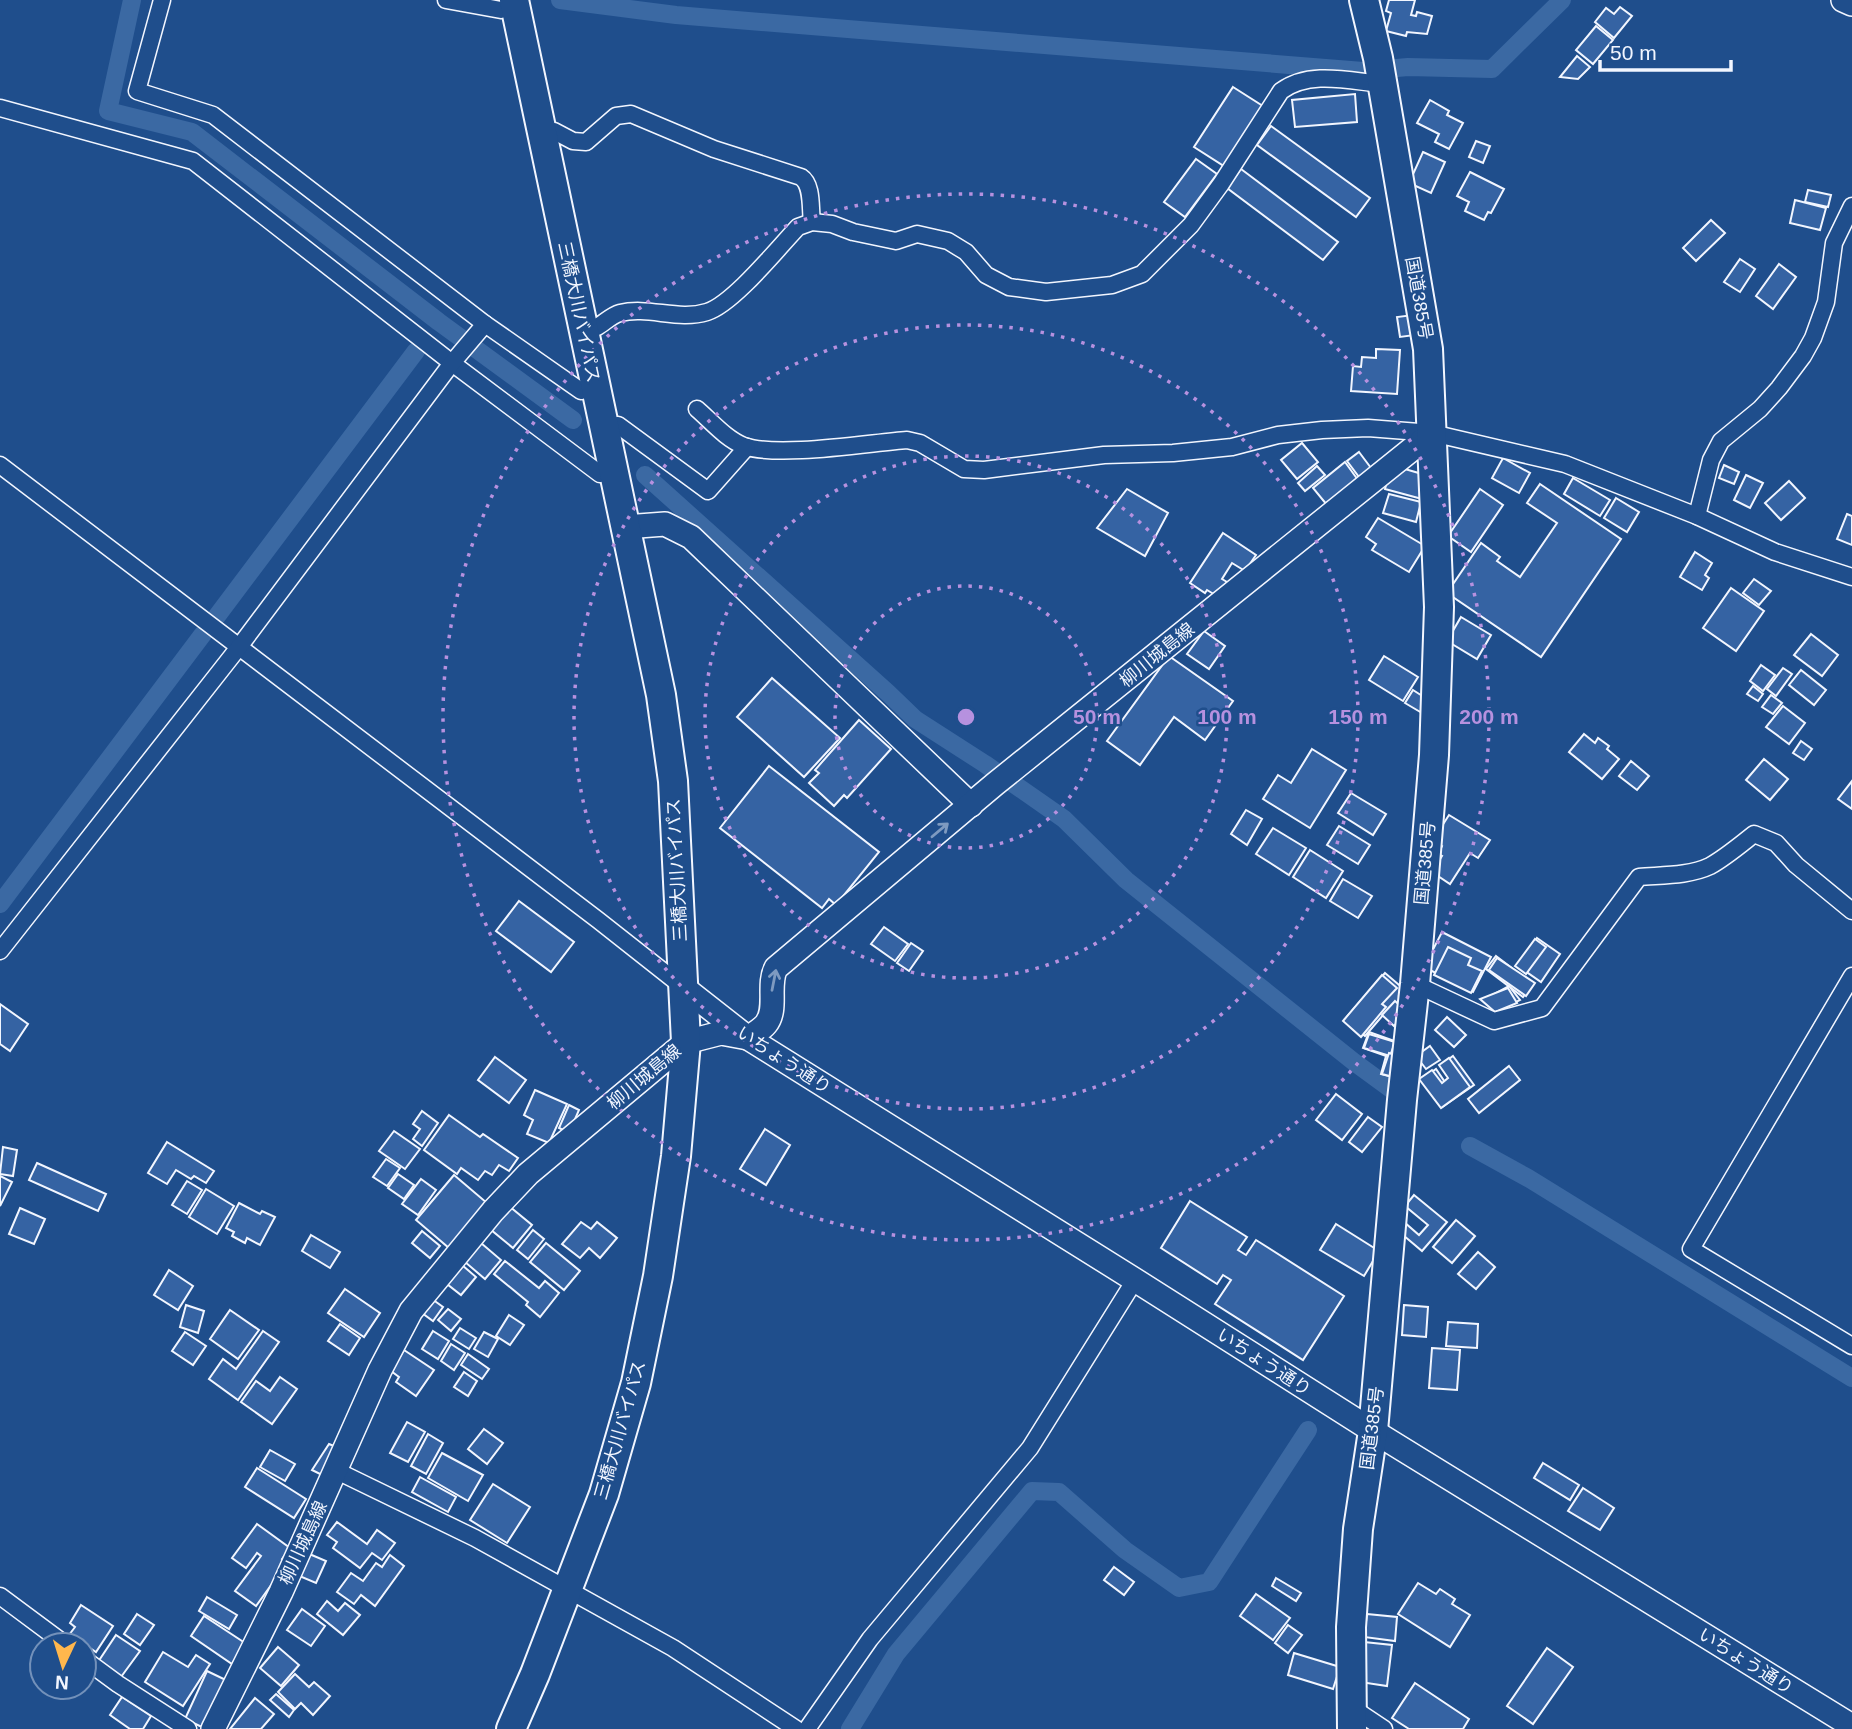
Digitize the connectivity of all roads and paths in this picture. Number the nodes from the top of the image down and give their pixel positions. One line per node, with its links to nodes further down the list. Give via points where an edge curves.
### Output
1 (162, 0): 12 (street, via 137,91 213,116)
2 (446, 0): 6 (street)
3 (1364, 0): 7 (highway, 国道385号)
4 (1843, 0): 5 (street)
5 (1852, 4)
6 (510, 7): 23 (highway, 三橋大川バイパス)
7 (1380, 71): 11 (street, via 1305,79 1280,91 1191,225 1142,274 1112,285 1046,292 1009,287 986,275 967,252 948,241 917,234 895,241); 18 (highway, 国道385号, via 1428,349)
8 (0, 108): 14 (street, via 192,161)
9 (554, 131): 11 (street, via 586,142 616,116 641,117 714,149 801,177 808,186)
10 (1852, 206): 22 (street, via 1833,243 1826,302 1813,338 1760,409 1721,441 1711,460)
11 (812, 222): 13 (street, via 798,227 725,302 709,312 638,311 617,314)
12 (485, 324): 14 (street); 15 (street)
13 (597, 327)
14 (452, 363): 21 (street); 25 (street)
15 (581, 391)
16 (697, 409): 19 (street)
17 (618, 425): 19 (street, via 708,491)
18 (1432, 428): 19 (street, via 1322,430 1220,448 1104,455 984,470 964,469 907,440 789,451); 22 (street, via 1565,464); 26 (street, 柳川城島線); 30 (highway, 国道385号, via 1439,607 1435,728)
19 (747, 447)
20 (0, 466): 25 (street)
21 (600, 474)
22 (1697, 516): 24 (street, via 1775,552)
23 (625, 527): 26 (street, via 665,524 691,537); 31 (highway, 三橋大川バイパス, via 661,695 673,781)
24 (1852, 577)
25 (239, 647): 28 (street); 31 (street)
26 (971, 805): 32 (street, 柳川城島線, one-way to 26, via 771,1014 776,968)
27 (1852, 911): 30 (street, via 1776,843 1754,834 1708,867 1639,877 1542,1008 1494,1021)
28 (0, 951)
29 (1852, 976): 35 (street, via 1691,1249)
30 (1415, 984): 36 (highway, 国道385号)
31 (683, 987): 32 (street, いちょう通り); 33 (highway, 三橋大川バイパス)
32 (748, 1038): 33 (street, 柳川城島線, via 721,1032); 34 (street, いちょう通り)
33 (685, 1042): 37 (street, 柳川城島線, via 528,1174 411,1311); 38 (highway, 三橋大川バイパス, via 676,1156 642,1356 604,1494)
34 (1135, 1280): 36 (street, いちょう通り); 48 (street, via 1030,1448 870,1639)
35 (1852, 1346)
36 (1373, 1431): 42 (highway, 国道385号, via 1358,1529); 43 (street, いちょう通り)
37 (337, 1471): 38 (street, via 475,1538); 45 (street, 柳川城島線)
38 (567, 1590): 46 (highway, 三橋大川バイパス); 47 (street, via 673,1648)
39 (0, 1596): 40 (street)
40 (47, 1631)
41 (98, 1669): 44 (street)
42 (1351, 1718): 49 (street)
43 (1852, 1726)
44 (188, 1729)
45 (213, 1729)
46 (511, 1729)
47 (796, 1729)
48 (807, 1729)
49 (1384, 1729)

